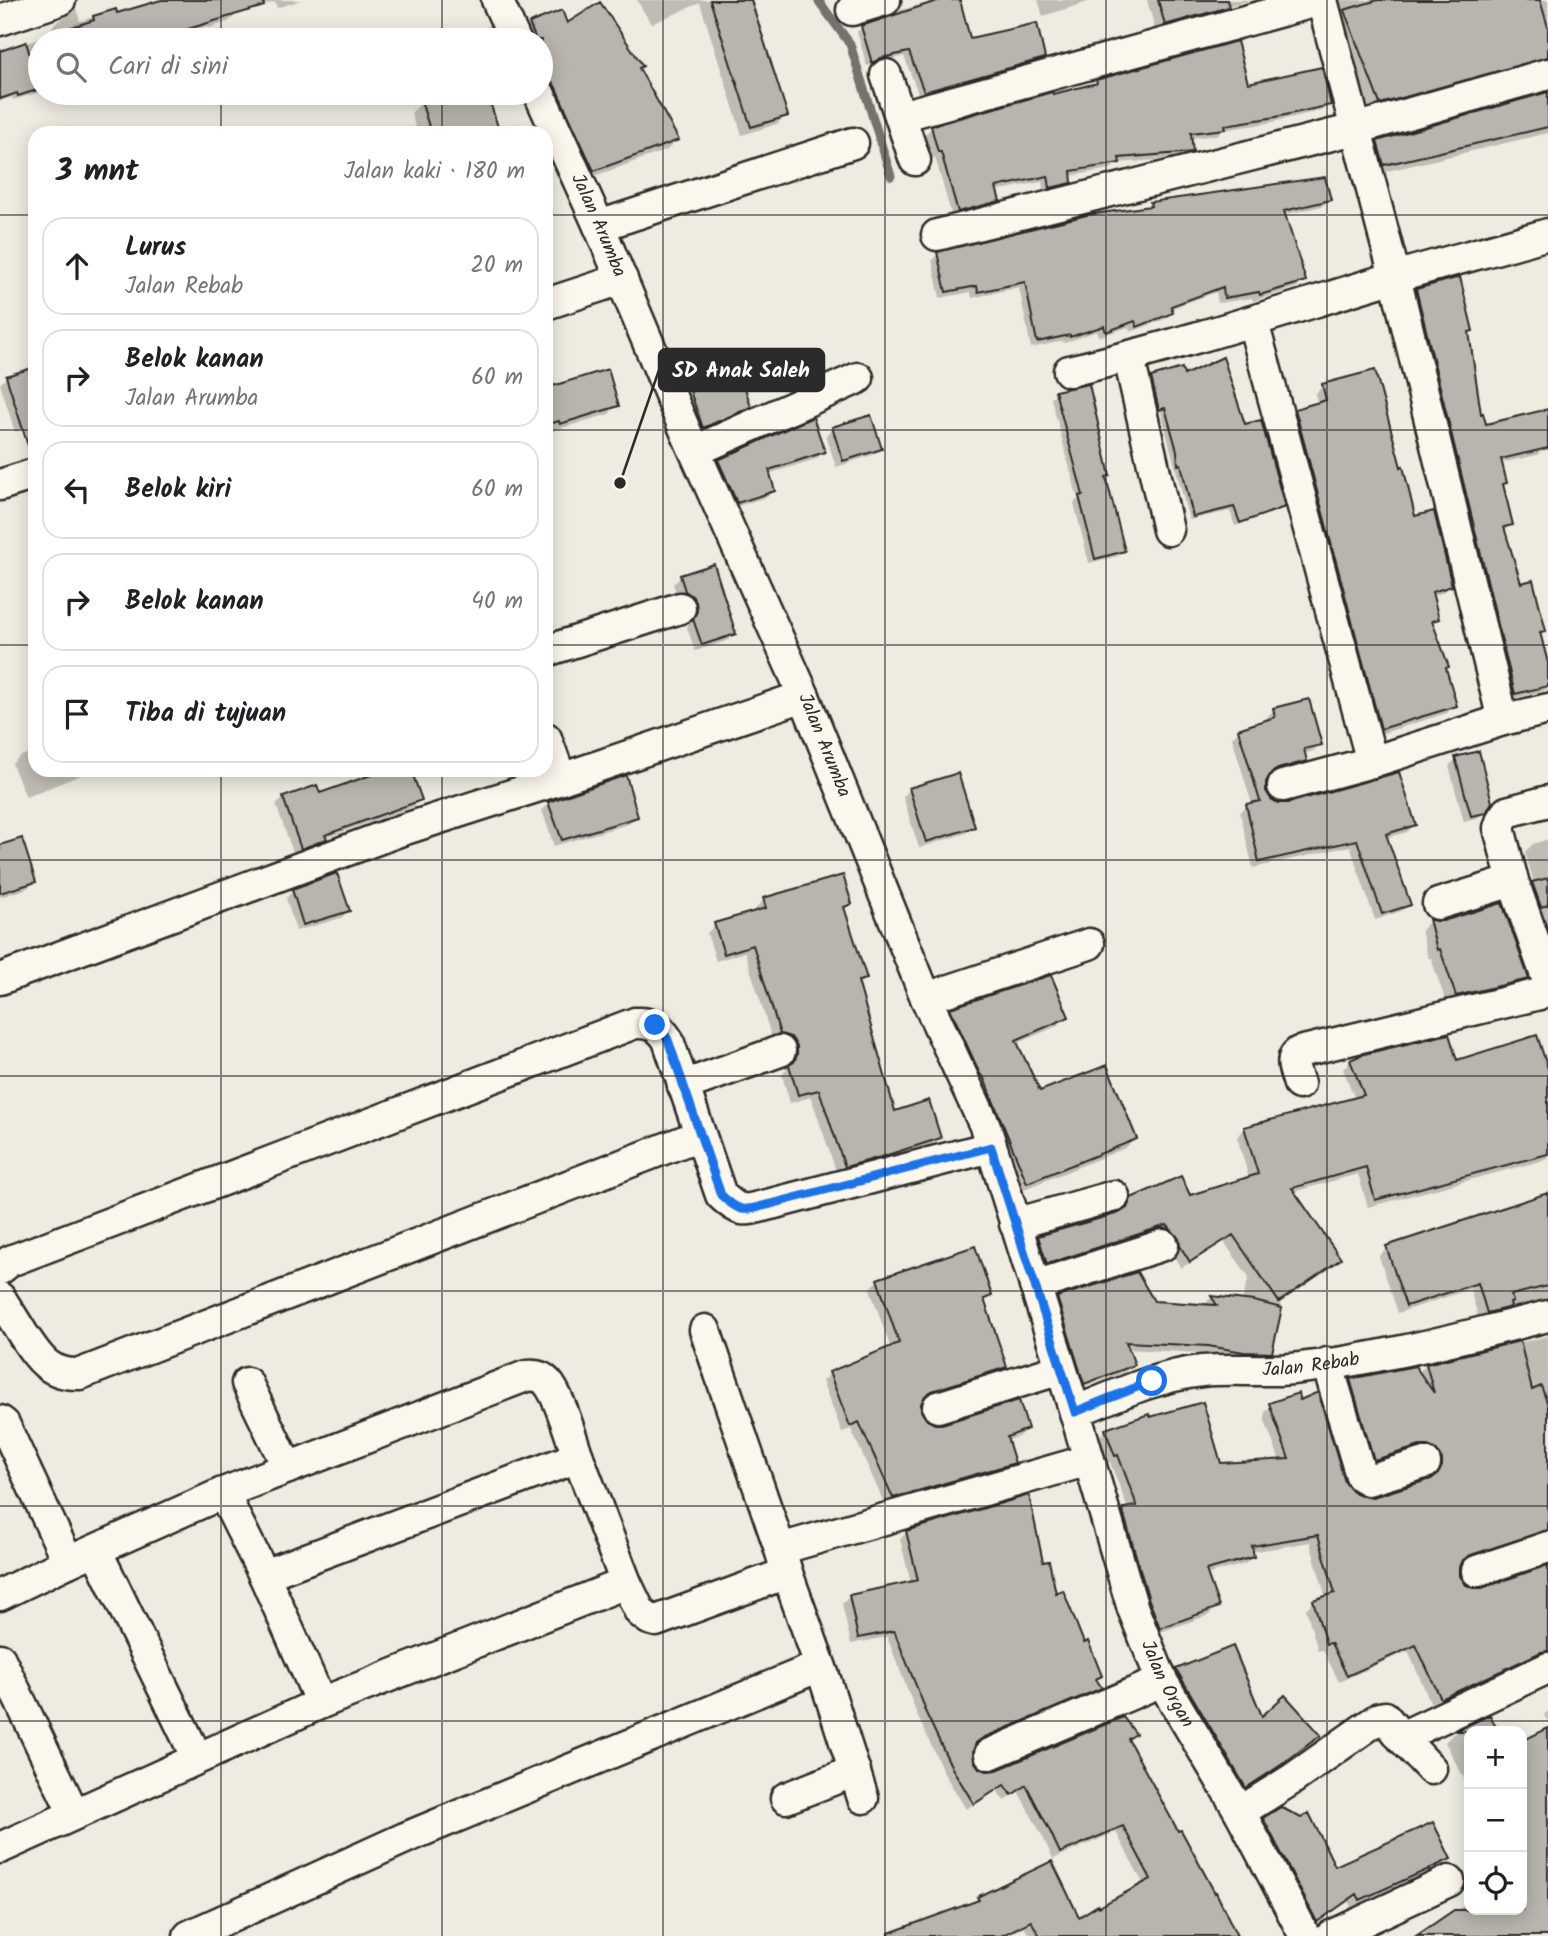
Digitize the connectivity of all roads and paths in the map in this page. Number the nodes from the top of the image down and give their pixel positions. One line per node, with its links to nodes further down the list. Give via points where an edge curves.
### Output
1 (60, 0): 6 (street)
2 (497, 0): 7 (street)
3 (885, 0): 5 (street)
4 (1322, 0): 11 (street); 12 (street)
5 (852, 10)
6 (0, 20)
7 (510, 28)
8 (1548, 74): 12 (street)
9 (886, 75): 11 (street)
10 (544, 105): 15 (street, Jalan Arumba)
11 (901, 116): 14 (street)
12 (1355, 129): 16 (street); 18 (street)
13 (853, 143): 15 (street)
14 (915, 160)
15 (599, 226): 19 (street, Jalan Arumba)
16 (937, 235)
17 (1547, 237): 18 (street)
18 (1395, 277): 21 (street); 33 (street)
19 (622, 279): 20 (street); 25 (street, Jalan Arumba)
20 (553, 302)
21 (1253, 322): 22 (street); 35 (street)
22 (1129, 358): 23 (street); 28 (street)
23 (1069, 372)
24 (858, 378): 25 (street)
25 (695, 451): 31 (street, Jalan Arumba)
26 (28, 477): 27 (street)
27 (0, 485)
28 (1168, 530)
29 (680, 608): 30 (street)
30 (553, 648)
31 (804, 696): 36 (street); 46 (street, Jalan Arumba)
32 (1548, 709): 33 (street)
33 (1503, 720): 35 (street)
34 (553, 757): 36 (street)
35 (1371, 762): 37 (street)
36 (561, 779): 43 (street, via 399,831)
37 (1283, 786)
38 (1548, 801): 39 (street, via 1507,812 1502,819 1499,828)
39 (1513, 881): 40 (street); 41 (street)
40 (1438, 904)
41 (1541, 936): 44 (street)
42 (1089, 944): 46 (street)
43 (0, 979)
44 (1548, 981)
45 (1548, 992): 48 (street, via 1298,1052 1292,1061)
46 (926, 999): 51 (street, Jalan Arumba)
47 (780, 1051): 49 (street)
48 (1299, 1084)
49 (684, 1086): 50 (street); 55 (street, via 664,1033 655,1025 635,1023 10,1261)
50 (699, 1135): 51 (street, via 721,1195 734,1208 745,1210); 57 (street, via 80,1374 51,1368 38,1357)
51 (991, 1147): 53 (street, Jalan Arumba)
52 (1114, 1196): 53 (street)
53 (1015, 1224): 56 (street, Jalan Arumba)
54 (1163, 1245): 56 (street)
55 (0, 1269)
56 (1035, 1286): 61 (street, Jalan Arumba)
57 (0, 1298)
58 (1548, 1316): 60 (street, Jalan Rebab, via 1406,1351)
59 (705, 1330): 73 (street)
60 (1326, 1363): 64 (street, Jalan Rebab, via 1292,1369 1189,1373 1152,1381); 68 (street, via 1362,1476 1368,1480)
61 (1061, 1369): 63 (street); 64 (street, Jalan Arumba)
62 (247, 1383): 69 (street)
63 (938, 1407)
64 (1075, 1412): 67 (street, Jalan Organ)
65 (0, 1422): 74 (street)
66 (578, 1457): 69 (street, via 555,1393 536,1375); 76 (street); 77 (street)
67 (1089, 1460): 73 (street); 82 (street, Jalan Organ, via 1133,1609)
68 (1426, 1463)
69 (288, 1468): 70 (street)
70 (223, 1493): 72 (street); 76 (street)
71 (1548, 1547): 75 (street)
72 (96, 1550): 74 (street); 86 (street)
73 (783, 1561): 77 (street, via 656,1620 640,1612); 80 (street)
74 (68, 1562): 78 (street)
75 (1477, 1571)
76 (264, 1575): 83 (street)
77 (626, 1583): 83 (street)
78 (0, 1595)
79 (0, 1659): 90 (street)
80 (820, 1666): 88 (street, via 859,1784); 93 (street, via 405,1838)
81 (1548, 1668): 84 (street)
82 (1162, 1681): 85 (street); 89 (street, Jalan Organ)
83 (321, 1703): 86 (street)
84 (1382, 1727): 87 (street); 89 (street)
85 (990, 1754)
86 (197, 1758): 90 (street)
87 (1430, 1769)
88 (786, 1798)
89 (1240, 1812): 94 (street, Jalan Organ)
90 (74, 1814): 91 (street)
91 (0, 1848)
92 (1449, 1881): 95 (street)
93 (189, 1936)
94 (1305, 1936)
95 (1331, 1936)

